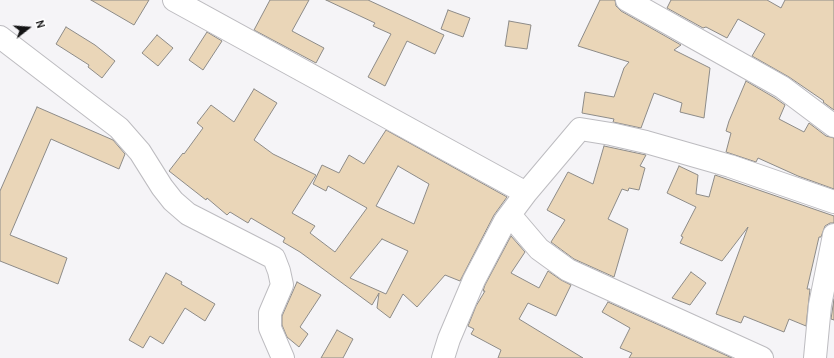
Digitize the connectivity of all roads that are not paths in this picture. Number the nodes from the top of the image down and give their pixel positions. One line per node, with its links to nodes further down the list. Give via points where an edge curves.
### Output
1 (174, 0): 5 (street)
2 (627, 0): 4 (street, via 782,87)
3 (0, 37): 9 (street, via 119,128 140,152 174,202 188,214 274,258 282,285 270,313 270,328)
4 (834, 126)
5 (526, 192): 6 (street, via 580,129 632,139 730,166); 7 (street)
6 (834, 202)
7 (510, 215): 10 (street, via 474,280); 11 (street, via 539,249 568,270)
8 (833, 243): 12 (street, via 820,306)
9 (283, 358)
10 (443, 358)
11 (762, 358)
12 (815, 358)

